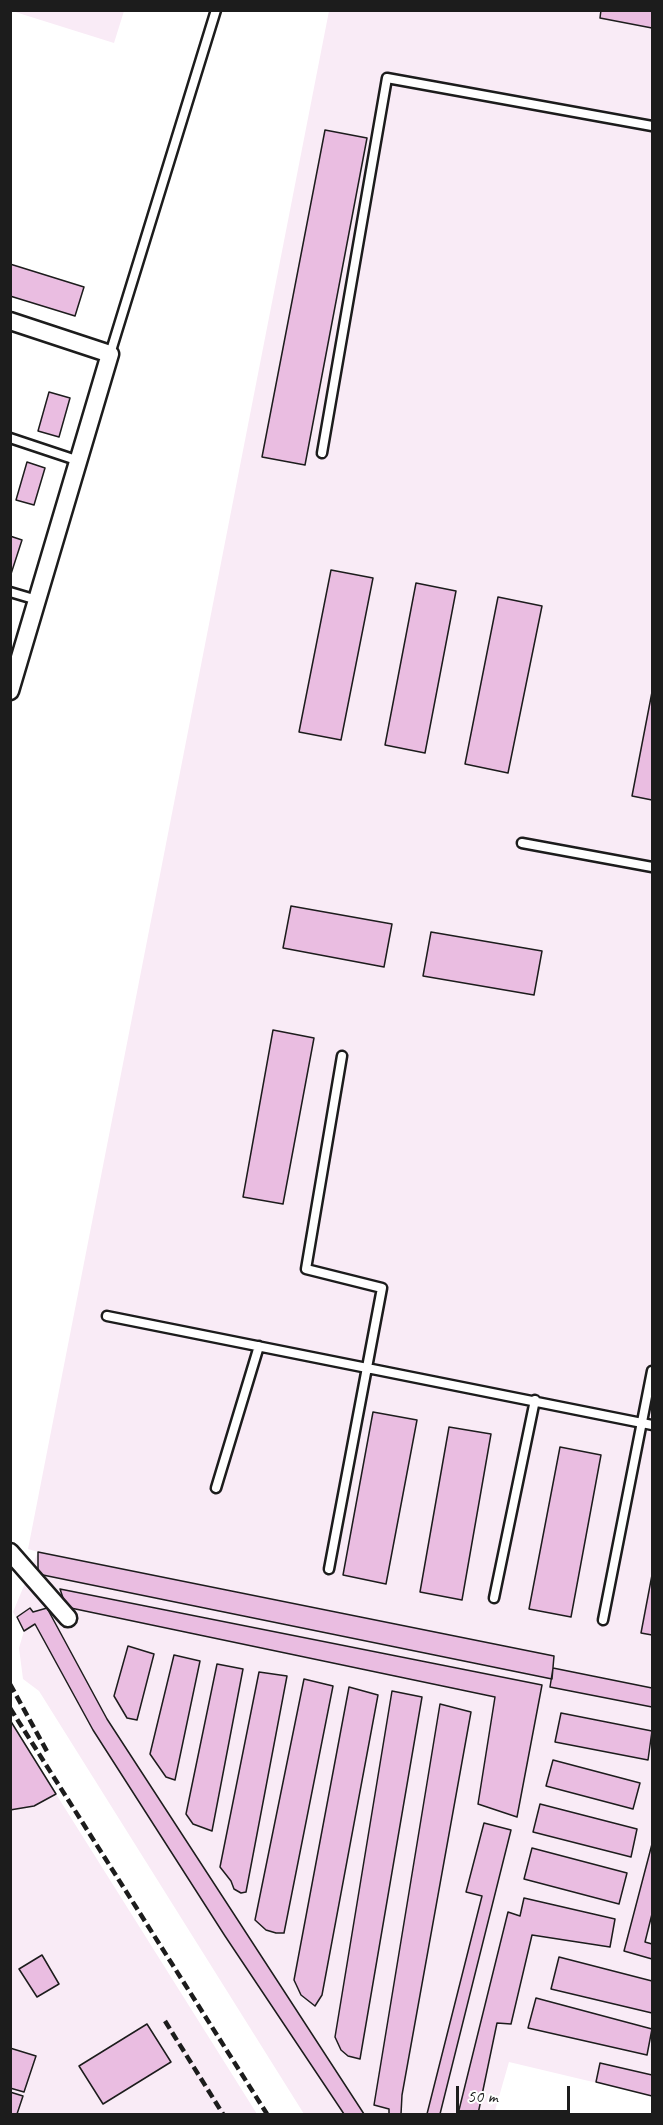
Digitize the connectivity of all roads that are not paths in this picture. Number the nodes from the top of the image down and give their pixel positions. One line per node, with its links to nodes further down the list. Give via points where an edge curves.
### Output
1 (216, 10): 4 (lane)
2 (652, 126): 6 (lane, via 387,78)
3 (10, 321): 4 (street)
4 (110, 354): 7 (street)
5 (10, 438): 7 (lane)
6 (322, 453)
7 (79, 461): 9 (street)
8 (10, 592): 9 (lane)
9 (37, 600): 10 (street)
10 (10, 691)
11 (522, 843): 12 (lane)
12 (652, 867)
13 (342, 1056): 16 (lane, via 306,1269 382,1288)
14 (107, 1316): 15 (lane)
15 (259, 1346): 16 (lane); 21 (lane)
16 (368, 1367): 18 (lane); 23 (lane)
17 (652, 1371): 19 (lane)
18 (535, 1400): 19 (lane); 24 (lane)
19 (642, 1423): 20 (lane); 26 (lane)
20 (652, 1425)
21 (216, 1488)
22 (10, 1552): 25 (street)
23 (329, 1569)
24 (494, 1598)
25 (68, 1618)
26 (603, 1620)

